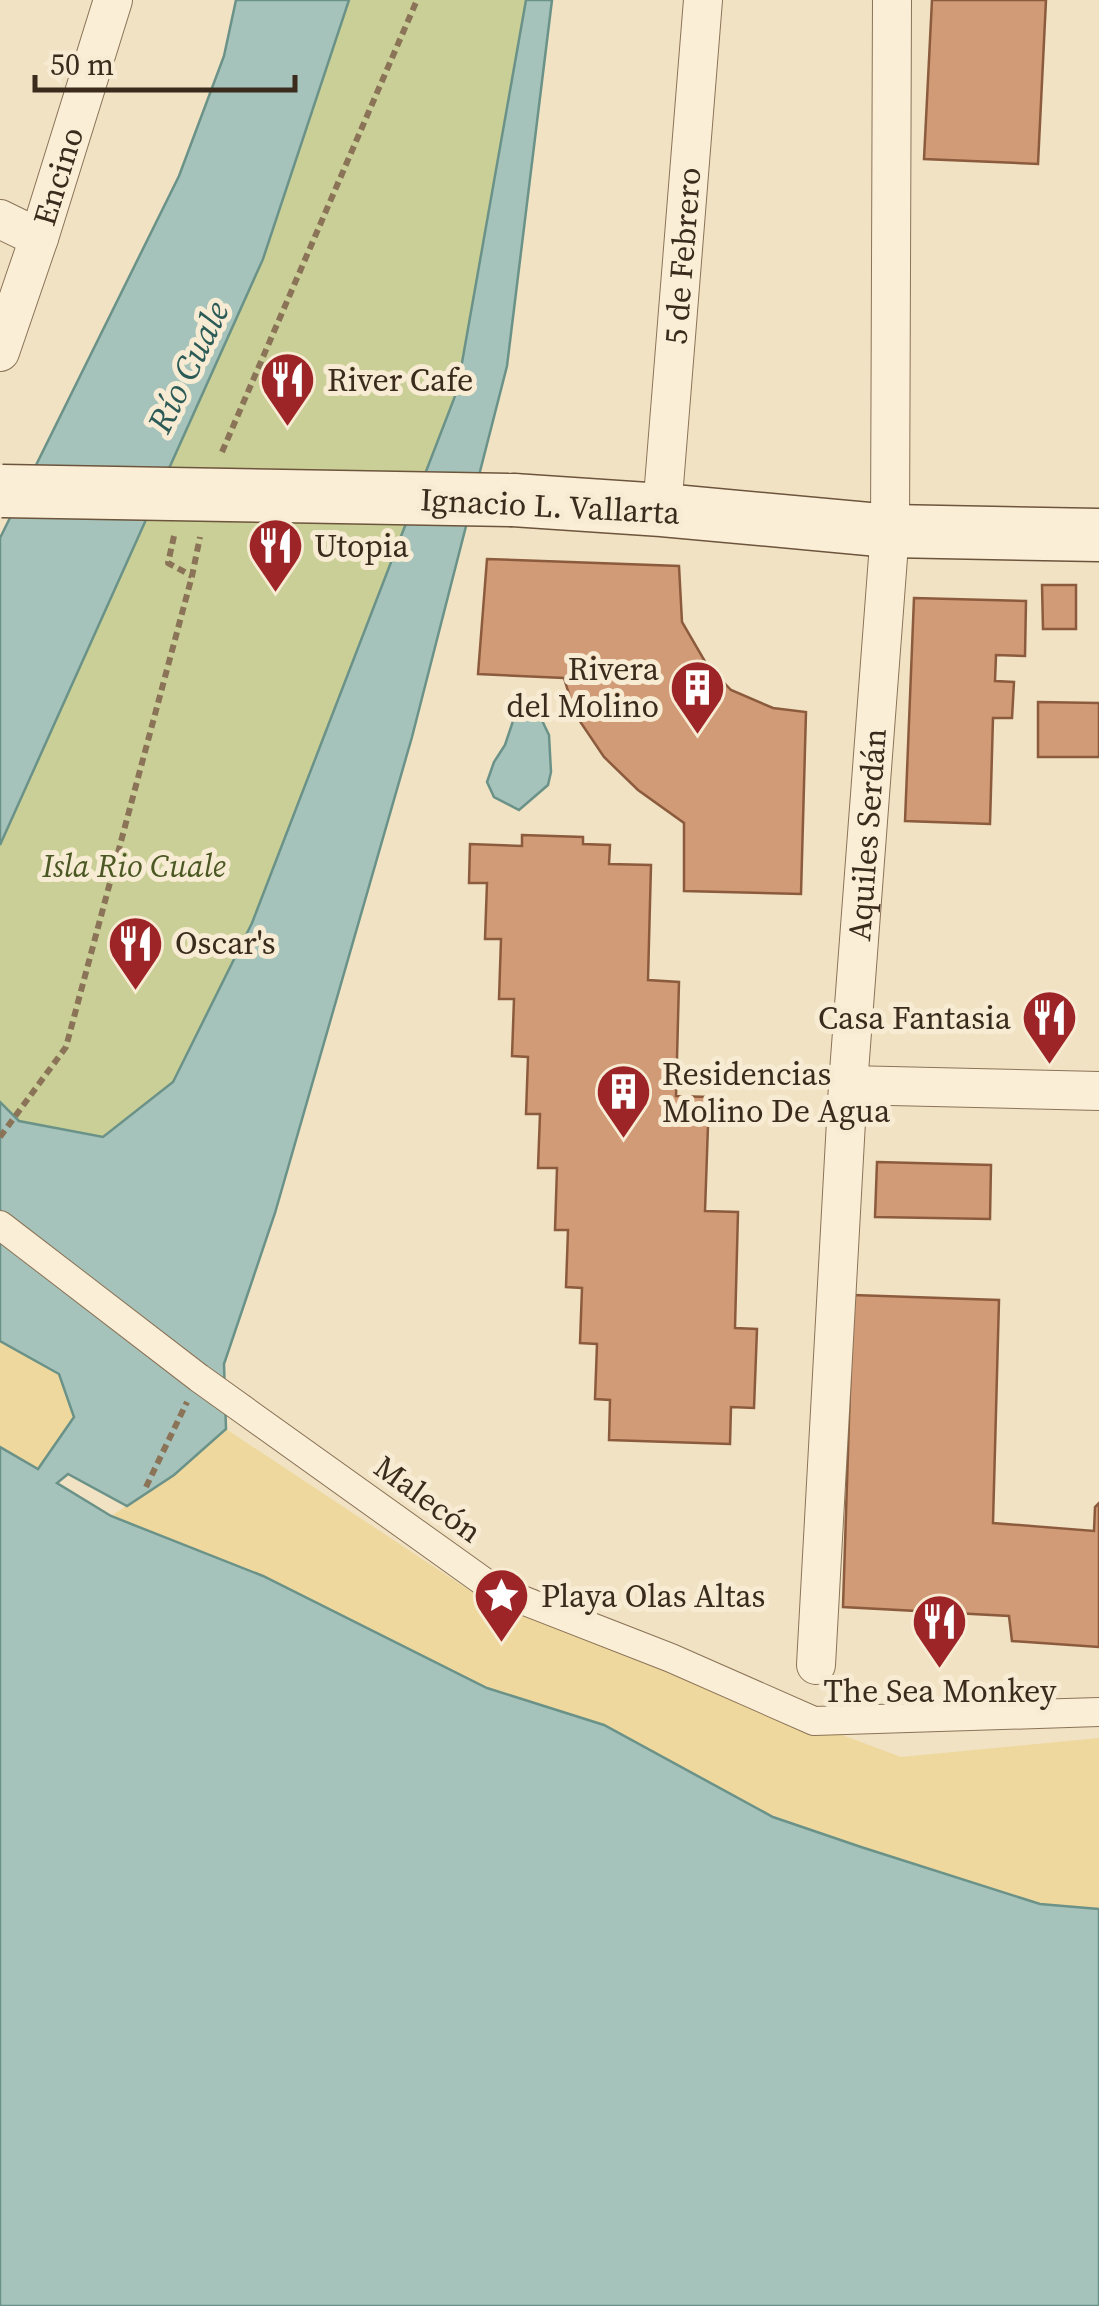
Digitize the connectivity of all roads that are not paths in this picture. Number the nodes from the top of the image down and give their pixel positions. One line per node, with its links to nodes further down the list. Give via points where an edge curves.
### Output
1 (113, 0): 5 (street, Encino)
2 (703, 0): 8 (street, 5 de Febrero)
3 (892, 0): 9 (street, Aquiles Serdán)
4 (0, 219): 5 (street)
5 (39, 238): 6 (street, Encino)
6 (0, 352)
7 (1, 492): 8 (main road, Ignacio L. Vallarta, bridge, via 513,500)
8 (662, 510): 9 (main road, Ignacio L. Vallarta)
9 (890, 532): 10 (main road, Ignacio L. Vallarta); 11 (street, Aquiles Serdán)
10 (1099, 535)
11 (848, 1085): 12 (street); 14 (street, Aquiles Serdán)
12 (1099, 1091)
13 (0, 1225): 15 (street, Malecón, via 199,1378 494,1589 814,1721)
14 (816, 1665)
15 (1099, 1712)

